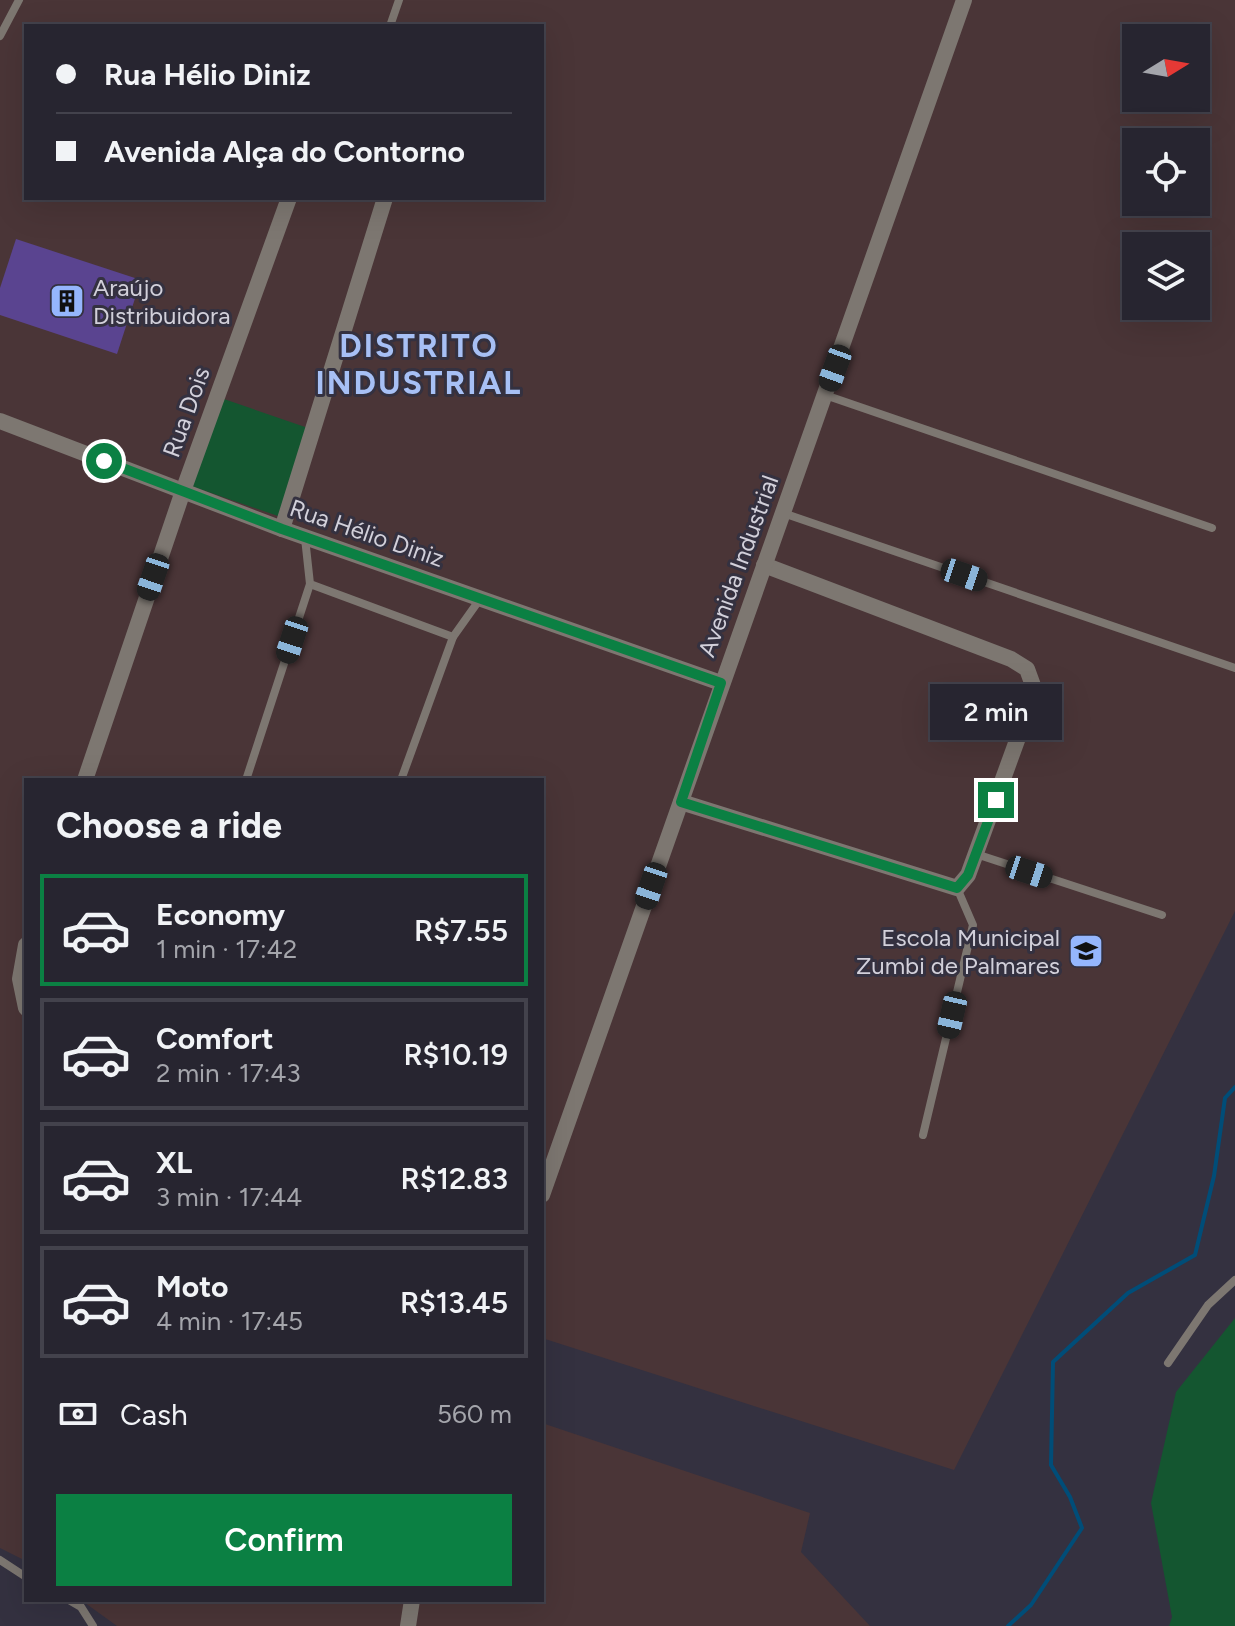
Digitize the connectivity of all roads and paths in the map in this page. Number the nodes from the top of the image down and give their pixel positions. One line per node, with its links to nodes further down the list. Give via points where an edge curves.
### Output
1 (19, 0): 5 (lane)
2 (399, 0): 4 (lane)
3 (964, 0): 8 (street, Avenida Industrial)
4 (391, 24)
5 (0, 36)
6 (288, 200): 10 (street, Rua Dois)
7 (384, 200): 13 (street)
8 (825, 395): 11 (street, Avenida Industrial); 12 (lane)
9 (0, 421): 10 (street, Rua Hélio Diniz)
10 (183, 491): 13 (street, Rua Hélio Diniz); 21 (street, Rua Dois)
11 (783, 513): 15 (street, Avenida Industrial); 19 (lane)
12 (1212, 528)
13 (282, 529): 14 (street, Rua Hélio Diniz)
14 (305, 537): 16 (lane); 17 (street, Rua Hélio Diniz)
15 (764, 565): 20 (street, Avenida Industrial); 25 (street, via 1027,669 1035,691)
16 (310, 584): 18 (lane); 22 (lane)
17 (480, 599): 18 (lane); 20 (street, Rua Hélio Diniz)
18 (453, 637): 23 (lane)
19 (1235, 668)
20 (721, 683): 24 (street, Avenida Industrial)
21 (86, 778)
22 (247, 778)
23 (402, 778)
24 (681, 802): 26 (street); 31 (street, Avenida Industrial)
25 (976, 854): 26 (street); 27 (lane)
26 (957, 888): 30 (lane, via 973,925)
27 (1162, 915)
28 (24, 956): 29 (street)
29 (24, 998)
30 (923, 1135)
31 (544, 1189)
32 (1235, 1280): 33 (lane, via 1208,1305)
33 (1168, 1363)
34 (1, 1563): 35 (lane)
35 (24, 1576)
36 (72, 1602): 38 (lane)
37 (412, 1602): 39 (street)
38 (93, 1626)
39 (408, 1626)

